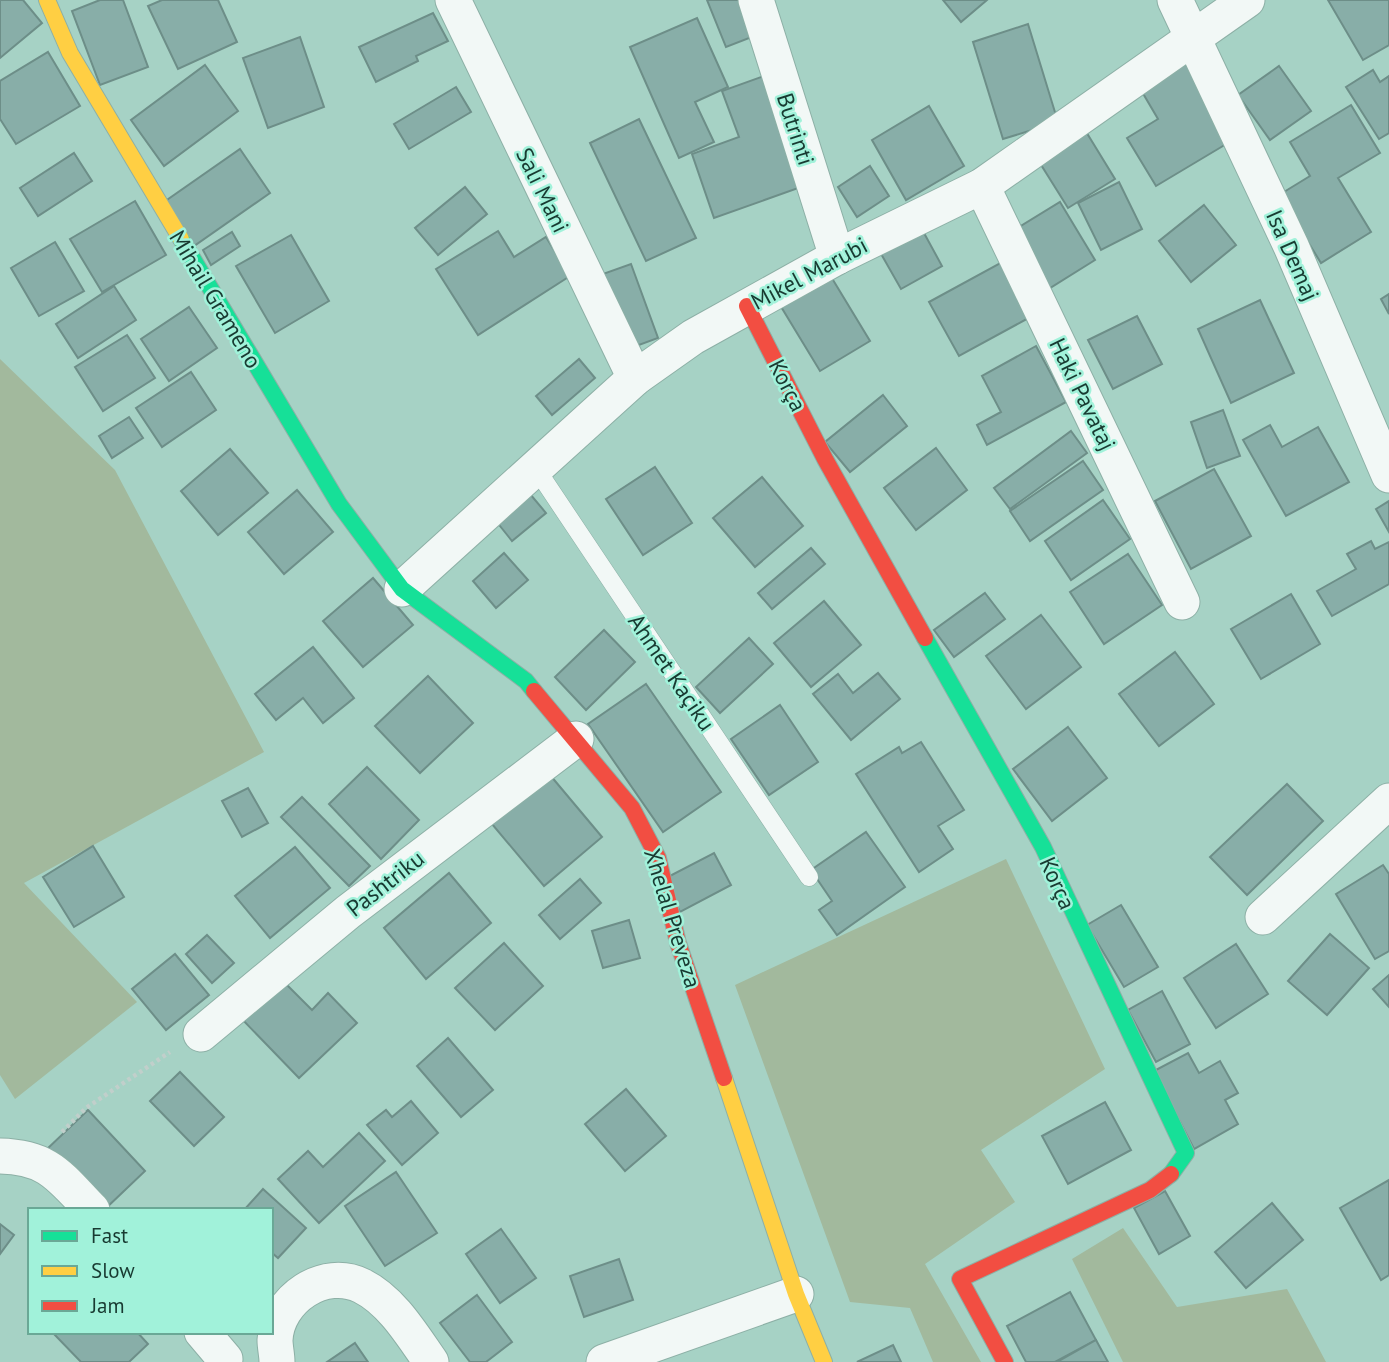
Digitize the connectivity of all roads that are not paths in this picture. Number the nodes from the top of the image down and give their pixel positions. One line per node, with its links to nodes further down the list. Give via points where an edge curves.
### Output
1 (47, 0): 13 (street, Mihail Grameno, via 70,53 206,284 339,504)
2 (453, 0): 10 (street, Sali Mani)
3 (755, 0): 8 (street, Butrinti)
4 (1175, 0): 6 (street, Isa Demaj)
5 (1247, 0): 6 (street, Mikel Marubi)
6 (1192, 37): 7 (street, Mikel Marubi); 12 (street, Isa Demaj, via 1291,246)
7 (982, 186): 8 (street, Mikel Marubi); 14 (street, Haki Pavataj)
8 (838, 257): 9 (street, Mikel Marubi)
9 (747, 306): 10 (street, Mikel Marubi, via 693,337); 30 (street, Korça, via 825,458 1043,847 1186,1153 1173,1172 1150,1190 960,1279)
10 (635, 379): 11 (street, Mikel Marubi)
11 (535, 467): 13 (street, Mikel Marubi); 17 (lane, Ahmet Kaçiku)
12 (1389, 475)
13 (402, 589): 15 (street, Xhelal Preveza, via 526,681)
14 (1182, 602)
15 (576, 738): 19 (street, Pashtriku, via 359,903); 22 (street, Xhelal Preveza, via 632,808 658,858 678,943)
16 (1389, 801): 18 (street)
17 (809, 877)
18 (1263, 917)
19 (201, 1034)
20 (0, 1156): 21 (street, via 35,1159 59,1175)
21 (90, 1208)
22 (796, 1294): 24 (street); 29 (street, Xhelal Preveza)
23 (204, 1334): 25 (street)
24 (682, 1349): 28 (street)
25 (225, 1359)
26 (277, 1362): 27 (street, via 275,1339 284,1311 304,1290 329,1279 361,1285 390,1307)
27 (431, 1362)
28 (604, 1362)
29 (824, 1362)
30 (1005, 1362)

